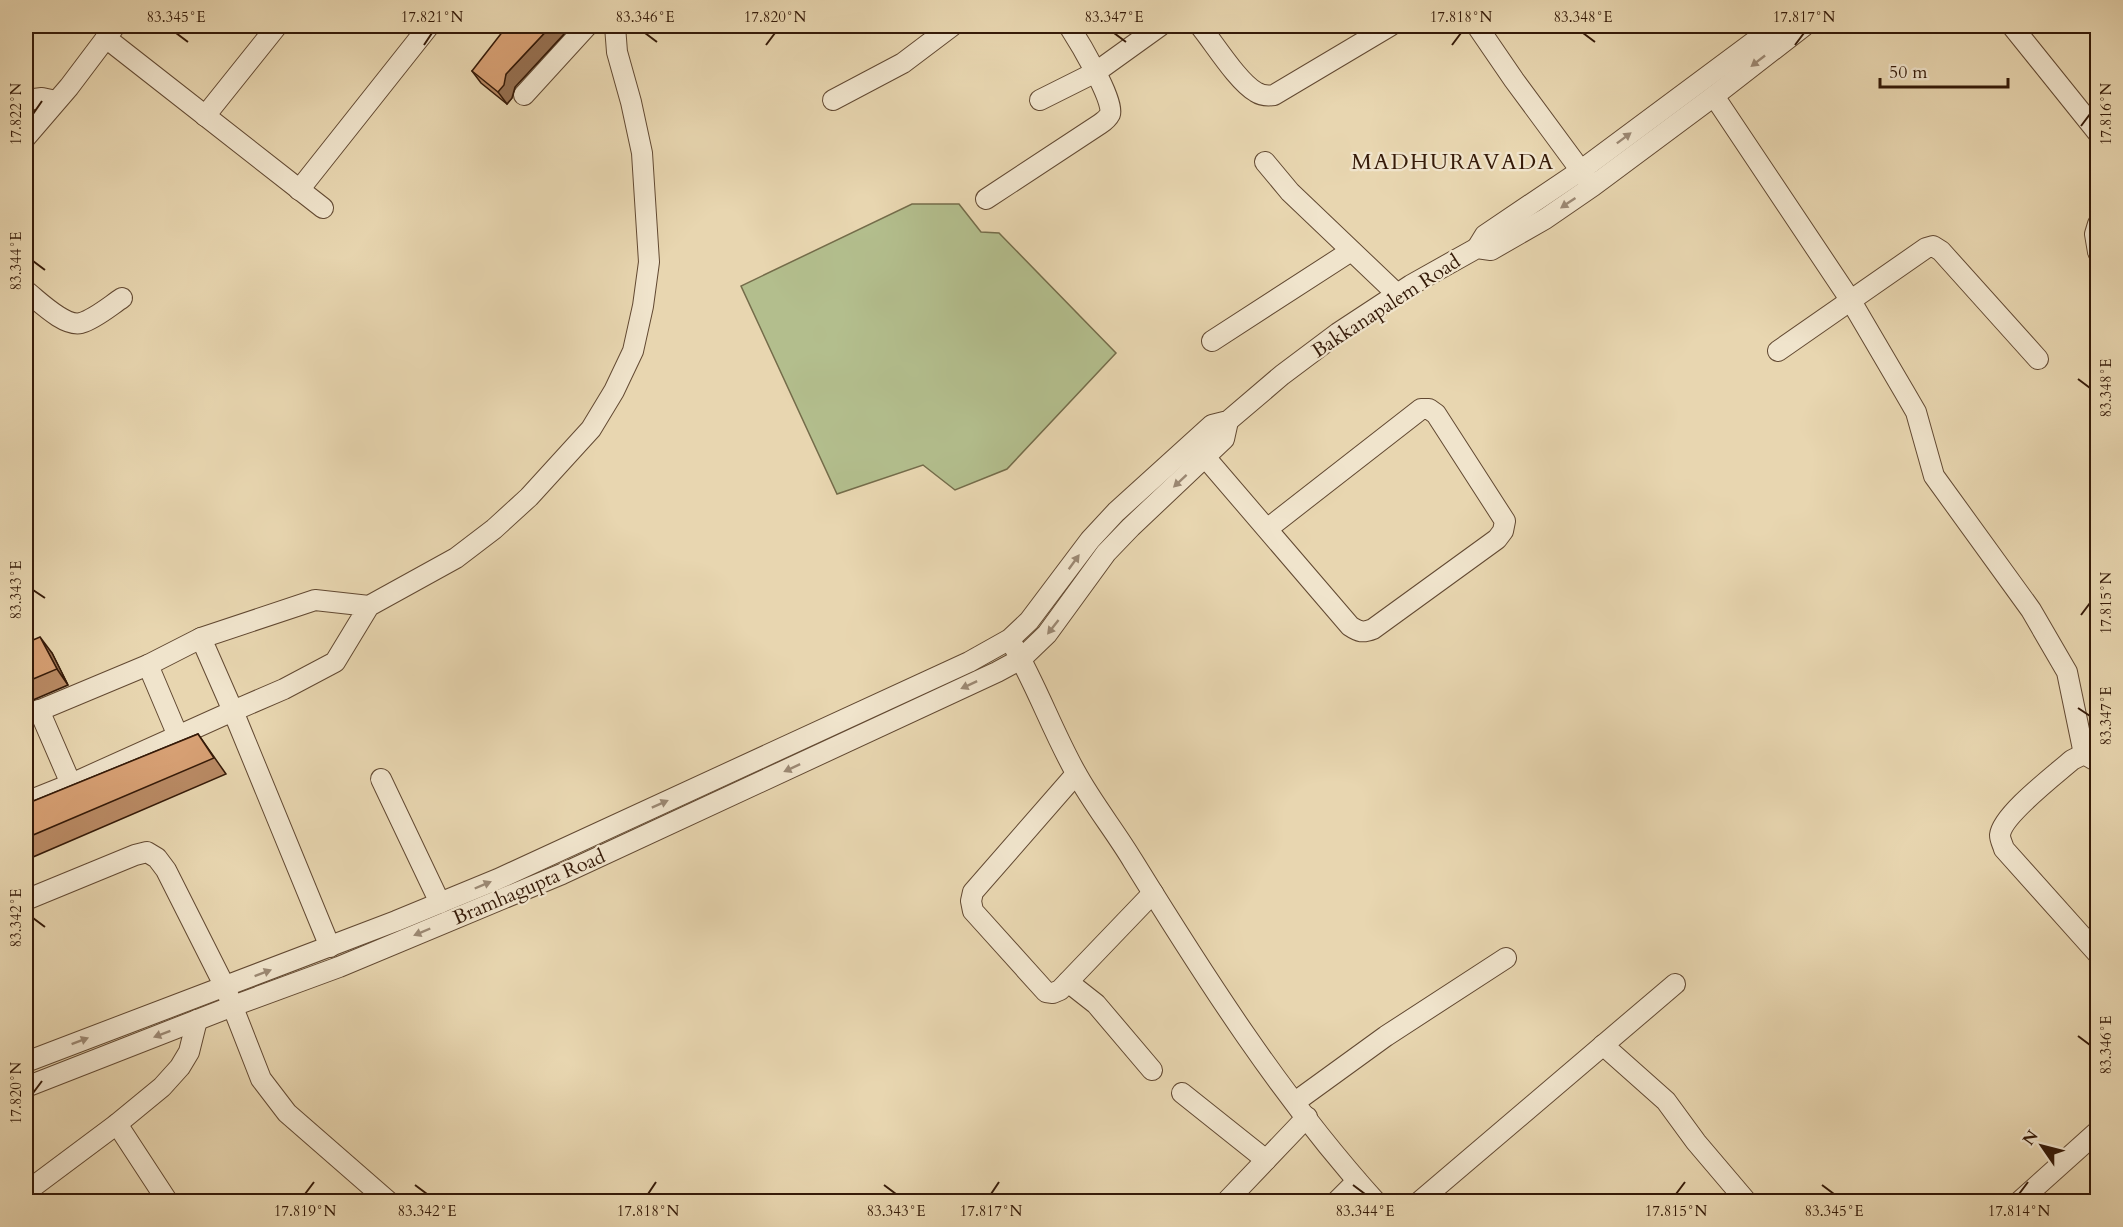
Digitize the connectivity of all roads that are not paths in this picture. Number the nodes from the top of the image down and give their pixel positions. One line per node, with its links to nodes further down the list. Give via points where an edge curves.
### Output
1 (276, 26): 22 (street)
2 (429, 26): 27 (street)
3 (587, 26): 16 (street)
4 (615, 26): 43 (street, via 642,153 647,207 649,262 633,351 591,429 529,497 456,558)
5 (952, 26): 19 (street, via 903,63)
6 (1069, 26): 15 (street)
7 (1160, 26): 15 (street)
8 (1200, 26): 9 (street, via 1243,81 1266,96 1274,95)
9 (1390, 26)
10 (1476, 26): 26 (street)
11 (1774, 26): 26 (street, one-way to 11)
12 (1804, 26): 17 (street, Bakkanapalem Road, one-way to 17)
13 (2012, 26): 23 (street)
14 (111, 32): 21 (street); 22 (street)
15 (1096, 72): 20 (street); 28 (street, via 1111,106 1109,115)
16 (524, 95)
17 (1714, 96): 26 (street, Bakkanapalem Road); 36 (street)
18 (26, 100): 21 (street)
19 (833, 100)
20 (1040, 100)
21 (56, 101): 24 (street)
22 (205, 116): 27 (street)
23 (2097, 133)
24 (26, 136)
25 (1265, 162): 31 (street)
26 (1587, 178): 34 (street, Bakkanapalem Road, via 1545,219 1491,250 1477,248)
27 (299, 190): 29 (street)
28 (986, 199)
29 (323, 208)
30 (2097, 224): 32 (street)
31 (1351, 251): 34 (street); 37 (street)
32 (2097, 252)
33 (26, 291): 35 (street, via 73,324 83,323)
34 (1396, 294): 40 (street, Bakkanapalem Road, via 1282,375)
35 (122, 298)
36 (1851, 301): 38 (street); 39 (street, via 1933,246); 51 (street, via 1916,412 1934,476 2031,610 2067,672)
37 (1212, 341)
38 (1778, 351)
39 (2038, 359)
40 (1228, 421): 41 (street, Bramhagupta Road, via 1224,439); 45 (street, Bakkanapalem Road, one-way to 40, via 1029,621 1116,512 1212,425)
41 (1205, 457): 42 (street); 46 (street, Bramhagupta Road, one-way to 46, via 1106,553 1047,634)
42 (1267, 529): 42 (street, via 1350,626 1364,633 1497,540 1504,521 1436,414 1421,409)
43 (369, 606): 44 (street, via 315,600); 48 (street, via 335,662)
44 (201, 638): 47 (street); 48 (street)
45 (1010, 639): 46 (street); 58 (street, Bramhagupta Road, one-way to 45, via 900,694)
46 (1021, 658): 52 (street); 65 (street, Bramhagupta Road, one-way to 65, via 562,874 339,967)
47 (148, 665): 49 (street); 50 (street)
48 (233, 711): 50 (street); 59 (street)
49 (32, 713): 54 (street)
50 (178, 736): 54 (street)
51 (2091, 758): 60 (street, via 2072,760 2009,816 2000,838 2004,849)
52 (1076, 774): 56 (street); 62 (street, via 973,892 971,901 973,911 1046,992 1053,993)
53 (381, 779): 58 (street)
54 (71, 784): 55 (street)
55 (26, 802)
56 (1153, 893): 62 (street); 72 (street, via 1238,1025)
57 (28, 899): 64 (street, via 147,852 166,870)
58 (440, 903): 59 (street, Bramhagupta Road)
59 (330, 947): 64 (street, Bramhagupta Road, one-way to 59)
60 (2097, 954)
61 (1506, 958): 72 (street, via 1386,1036)
62 (1068, 982): 69 (street, via 1096,1004)
63 (1675, 984): 67 (street)
64 (225, 987): 65 (street); 68 (street, Bramhagupta Road, one-way to 64)
65 (233, 1006): 66 (street, Bramhagupta Road); 79 (street, via 261,1078 273,1096 287,1113)
66 (197, 1020): 70 (street, Bramhagupta Road, one-way to 70); 73 (street, via 189,1052 180,1067)
67 (1603, 1045): 83 (street); 84 (street, via 1666,1101)
68 (26, 1062)
69 (1152, 1070)
70 (26, 1087)
71 (1182, 1093): 75 (street)
72 (1301, 1109): 75 (street); 76 (street)
73 (117, 1124): 77 (street); 78 (street)
74 (2097, 1131): 85 (street)
75 (1266, 1160): 80 (street)
76 (1357, 1181): 81 (street); 82 (street)
77 (26, 1192)
78 (168, 1202)
79 (389, 1202)
80 (1226, 1202)
81 (1336, 1202)
82 (1376, 1202)
83 (1419, 1202)
84 (1747, 1202)
85 (2019, 1202)

